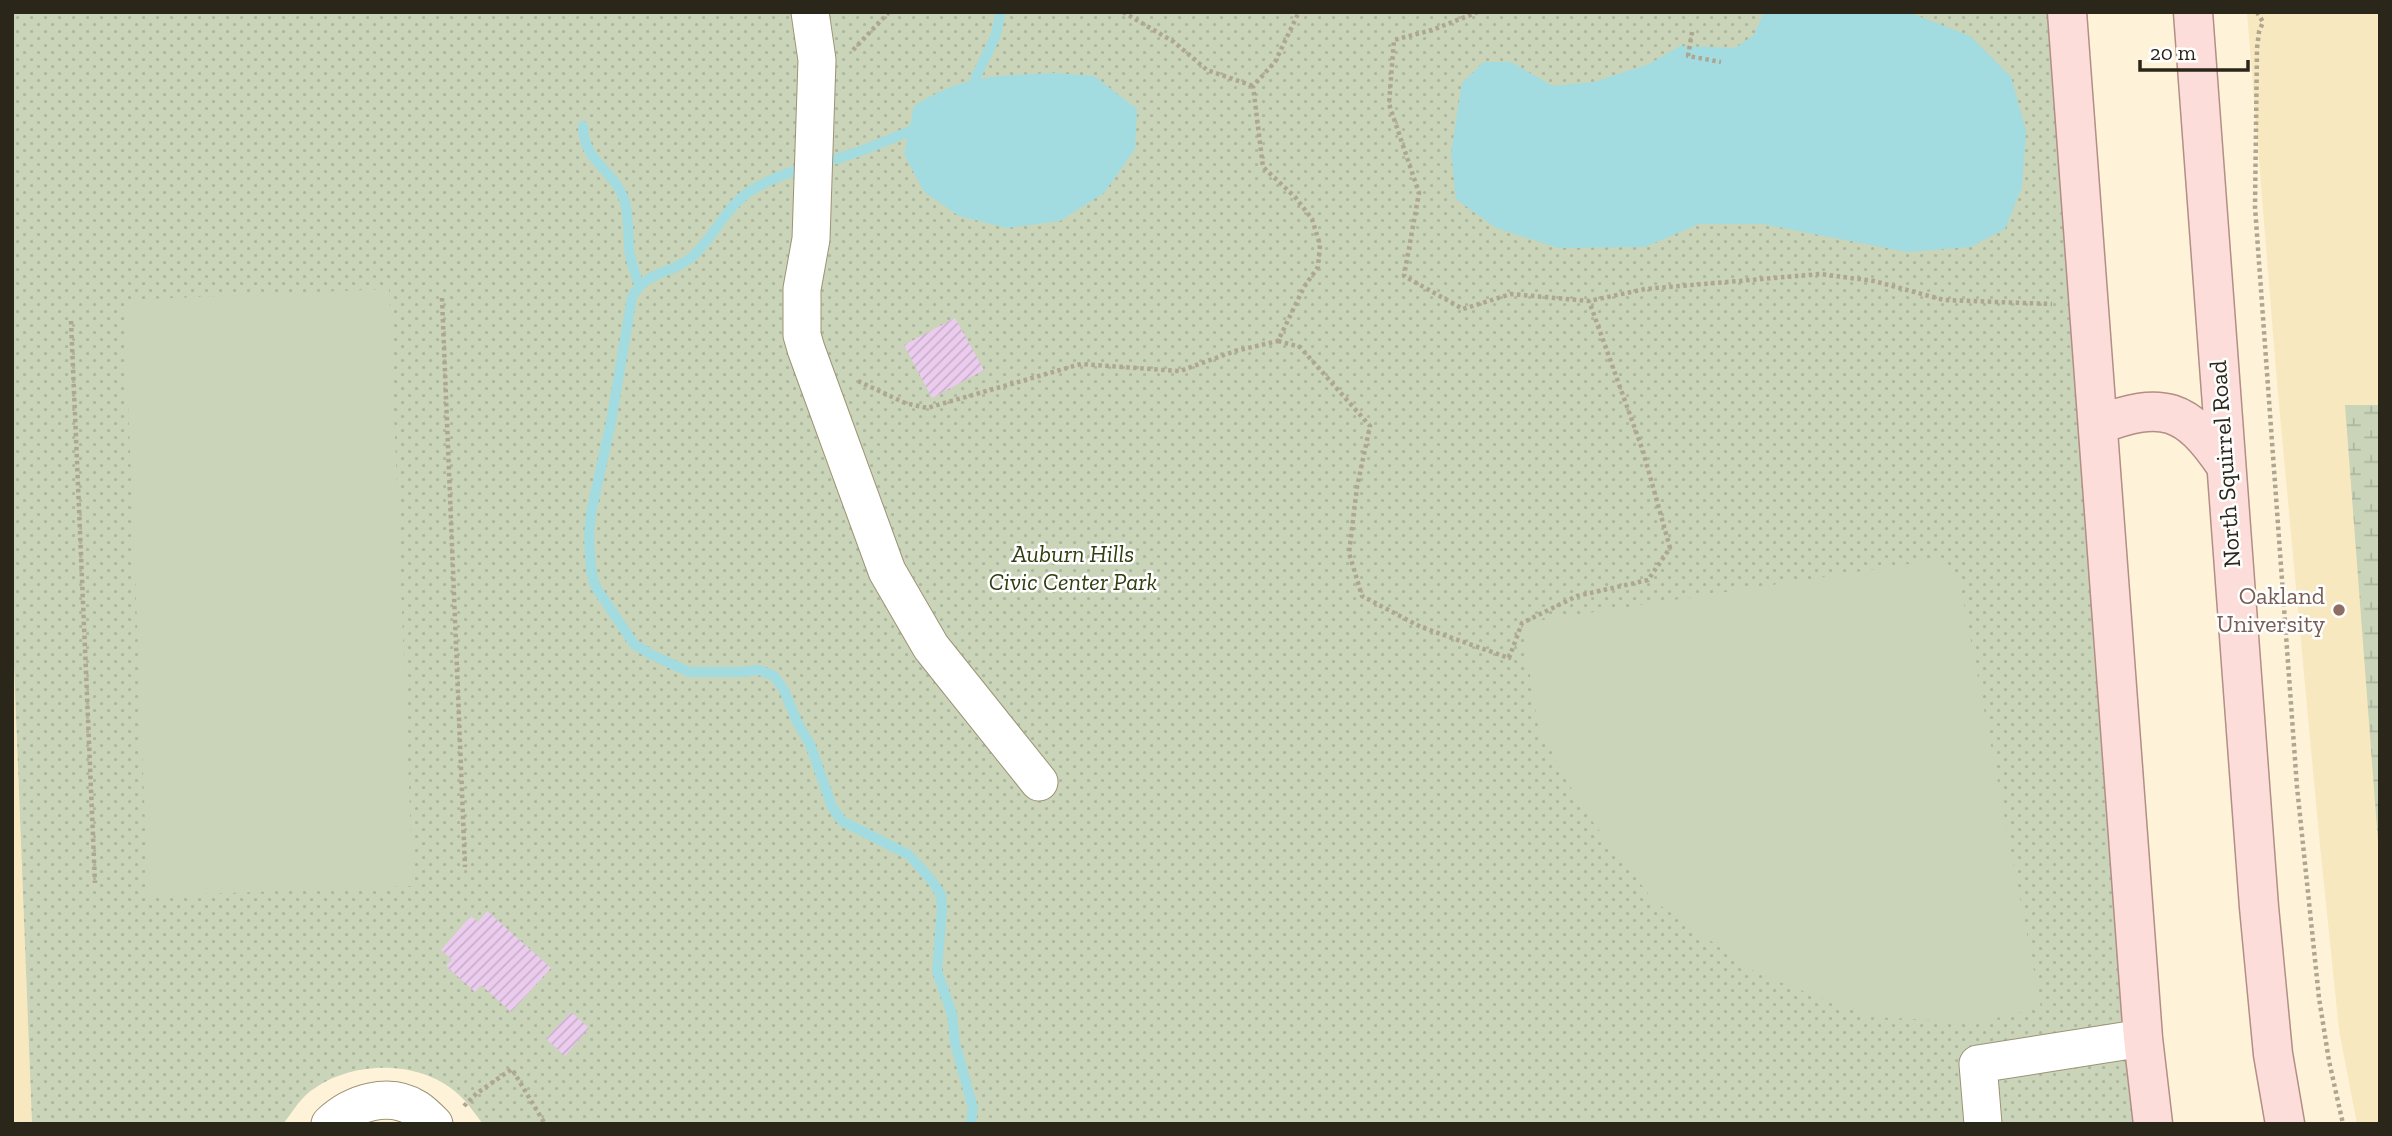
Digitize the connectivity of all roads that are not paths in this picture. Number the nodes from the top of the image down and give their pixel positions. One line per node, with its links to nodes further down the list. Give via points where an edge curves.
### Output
1 (810, 12): 6 (street, via 817,60 811,239 802,289 806,349 887,571 931,647)
2 (2067, 12): 4 (main road)
3 (2193, 12): 5 (main road, North Squirrel Road)
4 (2098, 425): 5 (main road, via 2134,412 2158,411 2179,417 2198,429); 7 (main road)
5 (2226, 466): 12 (main road, North Squirrel Road, via 2260,920)
6 (1038, 782)
7 (2143, 1038): 10 (street, via 1978,1064); 11 (main road)
8 (446, 1118): 9 (street, via 396,1101 373,1101 349,1108)
9 (330, 1124)
10 (1983, 1124)
11 (2152, 1124)
12 (2285, 1124)

